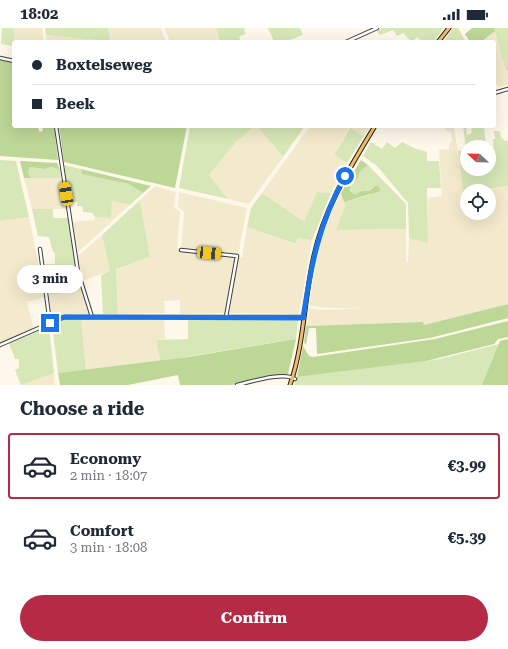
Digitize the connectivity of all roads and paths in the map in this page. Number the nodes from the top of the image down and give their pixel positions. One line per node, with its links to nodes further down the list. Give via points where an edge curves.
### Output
1 (377, 28): 3 (street)
2 (449, 28): 4 (main road)
3 (350, 40)
4 (440, 40)
5 (0, 58): 6 (street)
6 (12, 61)
7 (508, 89): 8 (street)
8 (496, 92)
9 (56, 128): 13 (street, via 78,272)
10 (374, 128): 15 (main road, via 327,212 313,258)
11 (40, 249): 16 (street)
12 (181, 250): 14 (street, via 237,256)
13 (92, 317): 14 (street); 16 (street, via 64,317)
14 (226, 317): 15 (street)
15 (303, 318): 18 (main road)
16 (50, 323): 17 (street)
17 (0, 345)
18 (294, 378): 19 (street, via 282,376); 20 (main road)
19 (237, 385)
20 (290, 385)

